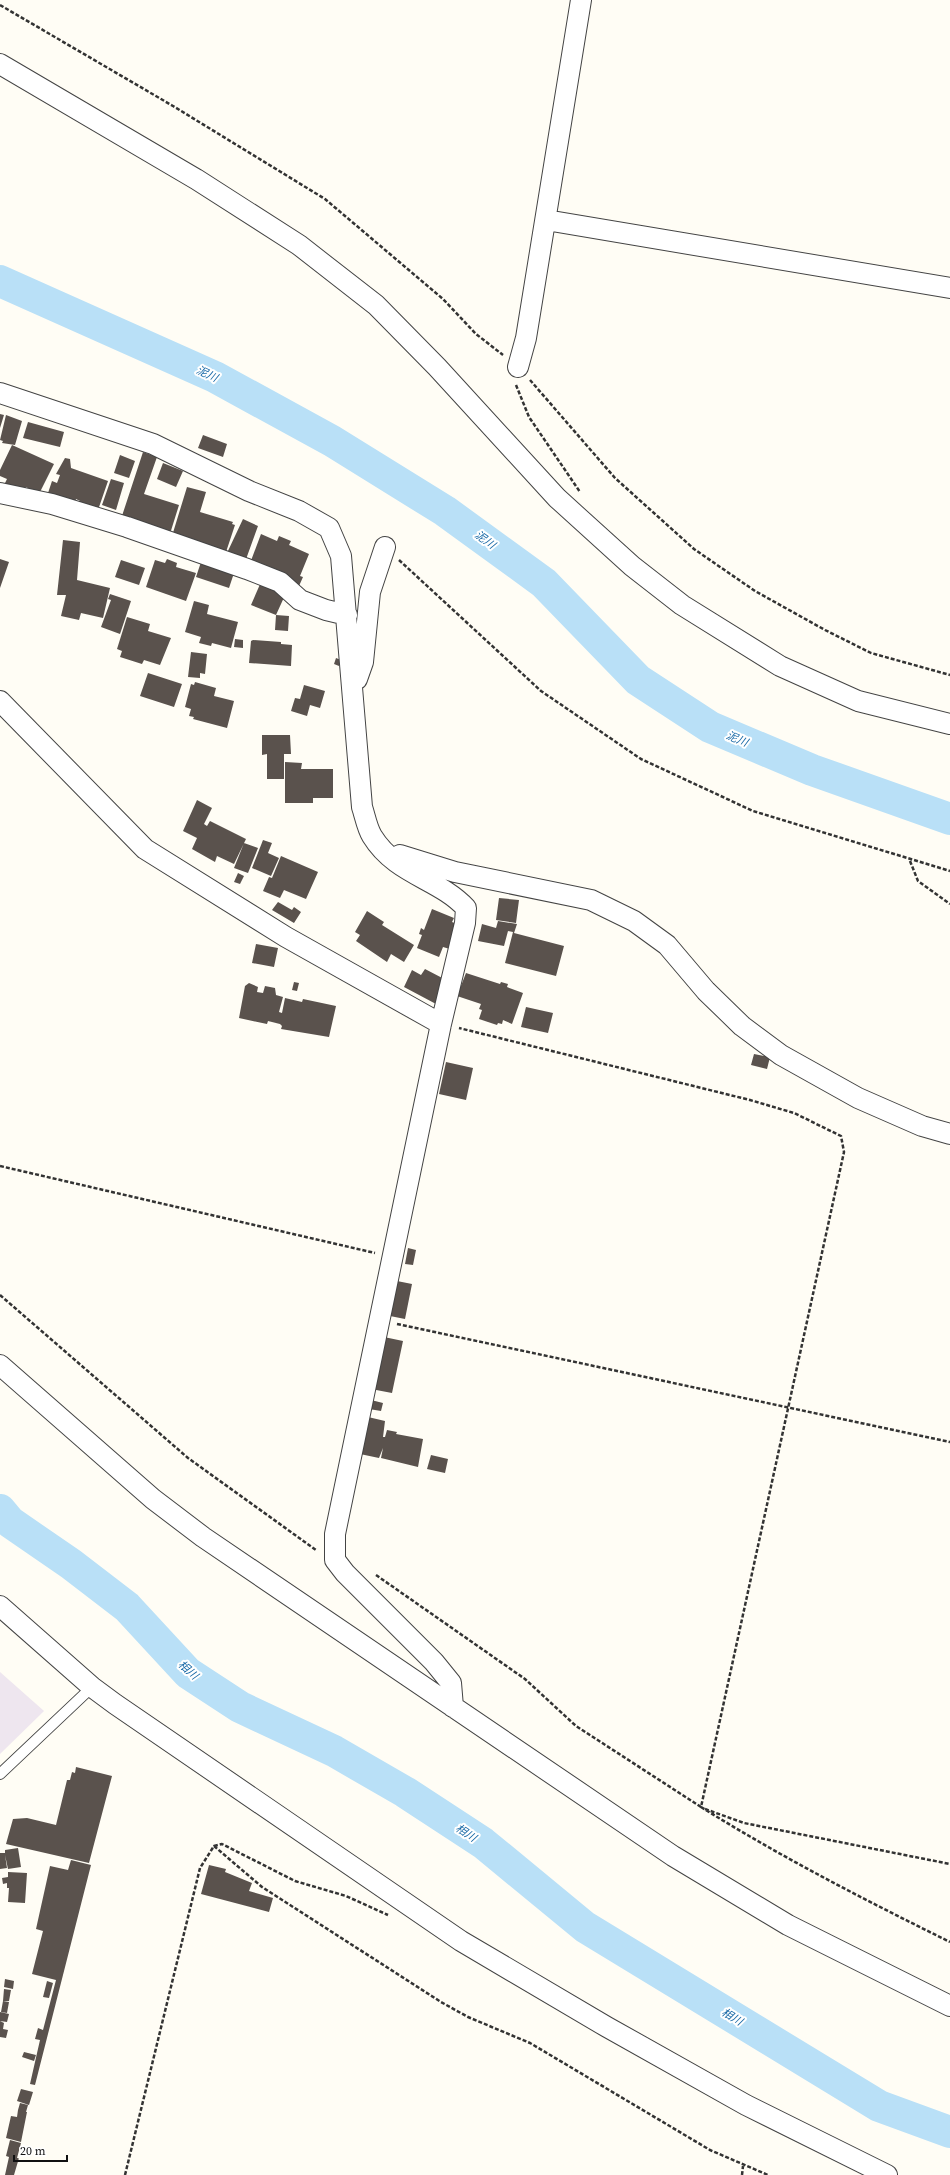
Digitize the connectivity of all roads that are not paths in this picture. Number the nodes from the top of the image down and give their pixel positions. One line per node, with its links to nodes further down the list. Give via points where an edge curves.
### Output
1 (581, 0): 3 (street)
2 (0, 64): 12 (street, via 209,187 299,245 376,304 557,498 632,566 682,605 780,666 858,701)
3 (546, 220): 4 (street); 5 (street, via 526,338)
4 (950, 288)
5 (518, 367)
6 (0, 393): 9 (street, via 153,444 248,491 300,511 329,528 341,556)
7 (0, 493): 9 (street, via 52,504 247,569 280,582 300,600)
8 (385, 547): 10 (street, via 370,592 362,662)
9 (347, 615): 10 (street)
10 (352, 693): 13 (street, via 362,807 371,835)
11 (0, 701): 14 (street, via 145,849 286,937)
12 (950, 724)
13 (390, 859): 14 (street, via 455,897 466,908 465,923); 15 (street, via 400,855 455,872 591,900 612,910 634,921 667,945 706,991 742,1026 781,1055 858,1098 922,1126)
14 (441, 1024): 19 (street, via 335,1534 335,1560 434,1662 451,1683)
15 (950, 1134)
16 (0, 1365): 19 (street, via 153,1499 203,1537)
17 (0, 1606): 18 (street)
18 (92, 1687): 20 (lane); 22 (street, via 461,1941 746,2106)
19 (453, 1707): 21 (street, via 679,1860 788,1925)
20 (0, 1774)
21 (950, 2006)
22 (887, 2175)

